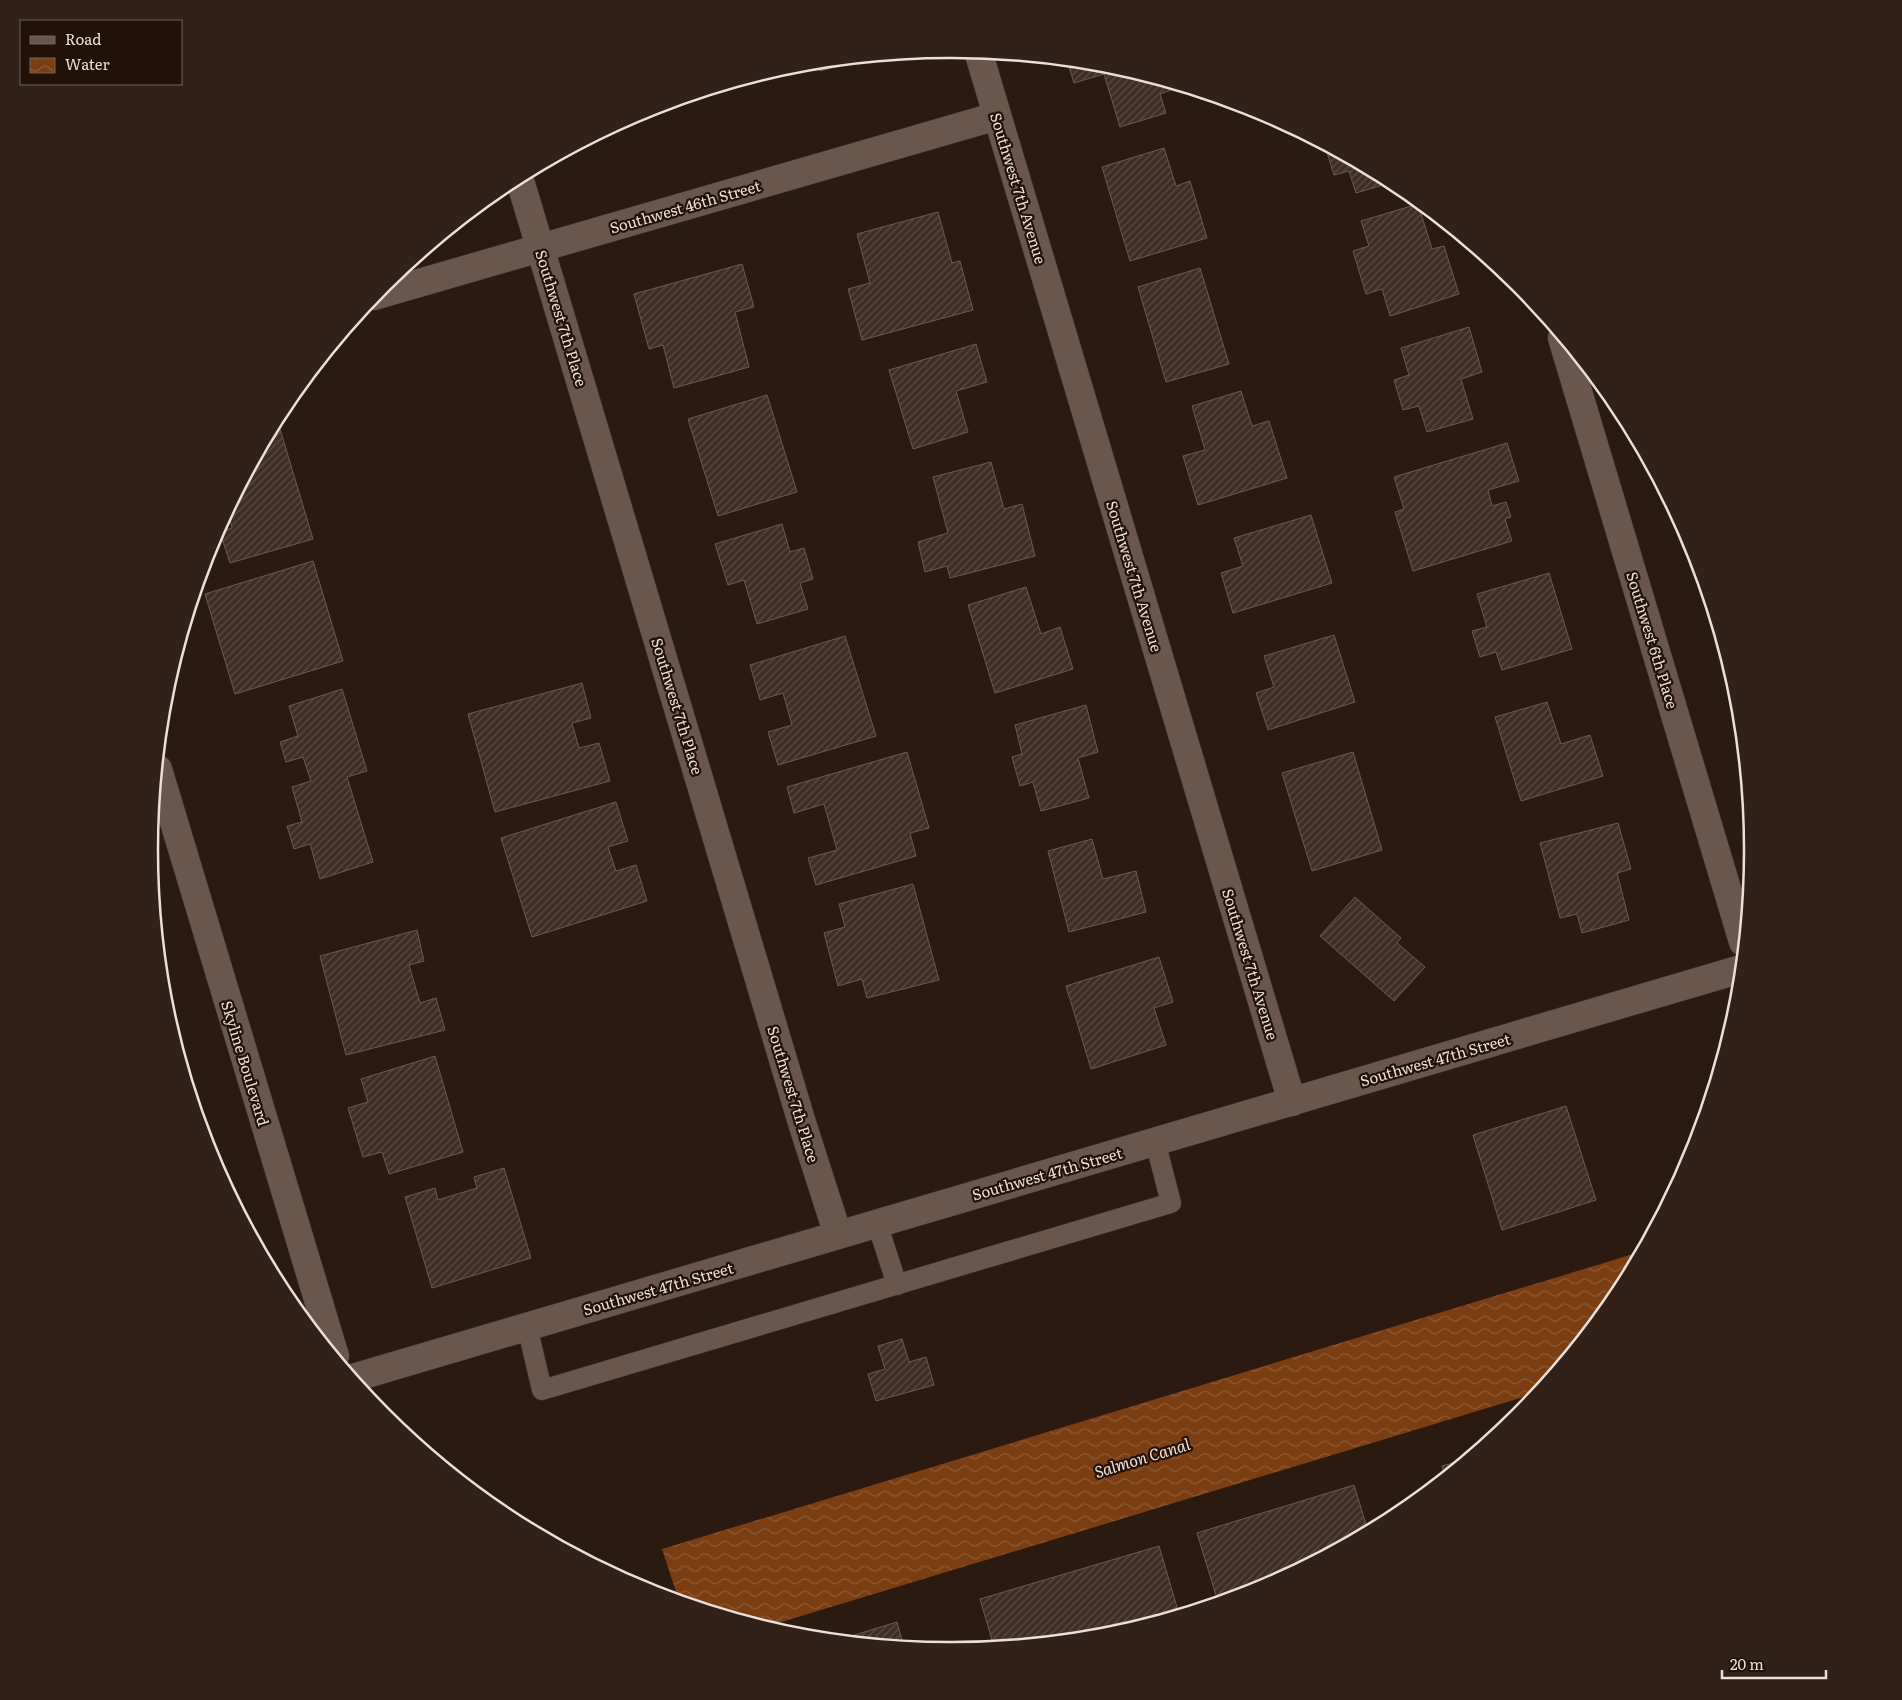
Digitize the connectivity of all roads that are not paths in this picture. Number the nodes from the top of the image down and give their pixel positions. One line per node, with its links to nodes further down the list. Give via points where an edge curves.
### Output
1 (980, 59): 2 (street, Southwest 7th Avenue)
2 (997, 116): 4 (street, Southwest 46th Street); 10 (street, Southwest 7th Avenue)
3 (521, 185): 4 (street, Southwest 7th Place)
4 (541, 247): 5 (street, Southwest 46th Street); 13 (street, Southwest 7th Place)
5 (390, 291)
6 (1566, 350): 8 (street, Southwest 6th Place)
7 (162, 781): 16 (street, Skyline Boulevard)
8 (1739, 930)
9 (1734, 971): 10 (street, Southwest 47th Street)
10 (1292, 1102): 11 (street, Southwest 47th Street)
11 (1155, 1142): 12 (street, Southwest 47th Street); 14 (lane, via 1171,1204)
12 (877, 1224): 13 (street, Southwest 47th Street); 14 (lane)
13 (838, 1235): 15 (street, Southwest 47th Street)
14 (897, 1285): 15 (lane, via 542,1390)
15 (527, 1326): 17 (street, Southwest 47th Street)
16 (331, 1343)
17 (358, 1376)

